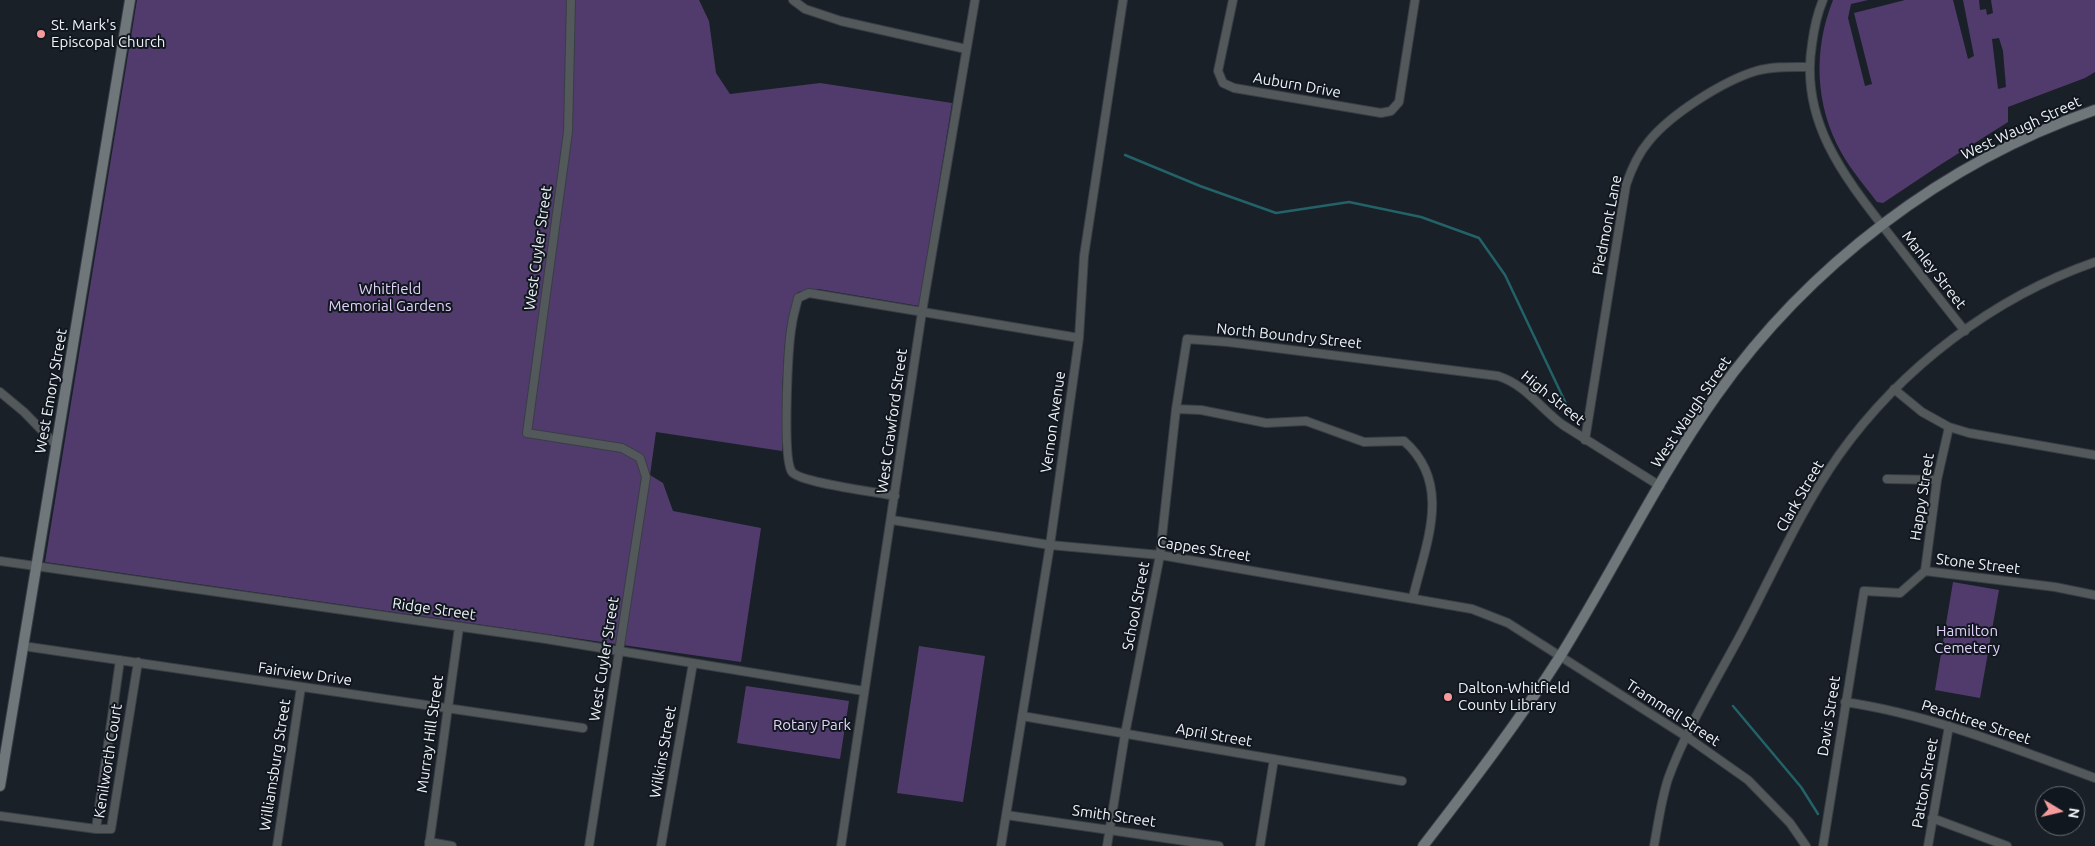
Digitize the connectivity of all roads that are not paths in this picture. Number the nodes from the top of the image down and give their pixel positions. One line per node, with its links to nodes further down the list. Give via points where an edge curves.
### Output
1 (130, 0): 24 (street, West Emory Street)
2 (571, 0): 42 (street, West Cuyler Street, via 568,132 527,433 622,448 640,458 646,477)
3 (793, 0): 9 (street, via 805,10 841,21)
4 (975, 0): 9 (street, West Crawford Street)
5 (1123, 0): 16 (street, Vernon Avenue, via 1084,256)
6 (1233, 0): 7 (street, Auburn Drive, via 1218,71 1223,82 1234,88 1381,113 1391,111 1399,102)
7 (1415, 0)
8 (1823, 0): 10 (street, Manley Street, via 1815,25)
9 (966, 49): 14 (street, West Crawford Street)
10 (1809, 66): 12 (street, Manley Street, via 1814,109 1829,147 1840,168); 23 (street, Piedmont Lane, via 1758,70 1723,85 1664,126 1648,142 1632,168 1626,185)
11 (2095, 110): 12 (street, West Waugh Street, via 2028,137 1971,167)
12 (1882, 226): 15 (street, Manley Street); 28 (street, West Waugh Street, via 1825,272 1754,346 1716,396)
13 (2095, 262): 15 (street, Clark Street, via 2051,280 1990,313)
14 (922, 312): 16 (street); 29 (street, West Crawford Street); 29 (street, via 810,293 798,298 792,324 786,453 792,472 816,482)
15 (1965, 331): 19 (street, Clark Street)
16 (1078, 338): 31 (street, Vernon Avenue)
17 (1187, 340): 18 (street, North Boundry Street); 21 (street, School Street)
18 (1387, 361): 23 (street, High Street, via 1508,379)
19 (1894, 389): 22 (street, via 1922,412); 55 (street, Clark Street, via 1839,455 1822,483)
20 (0, 392): 24 (street)
21 (1176, 409): 32 (street, School Street); 38 (street, via 1201,410 1266,423 1306,421 1364,442 1404,441 1427,472 1434,498)
22 (1949, 427): 25 (street); 27 (street, Happy Street)
23 (1585, 440): 28 (street, High Street)
24 (57, 446): 34 (street, West Emory Street)
25 (2095, 455)
26 (1887, 479): 27 (street)
27 (1937, 480): 35 (street, Happy Street)
28 (1660, 486): 43 (street, West Waugh Street)
29 (895, 496): 30 (street, West Crawford Street)
30 (892, 520): 31 (street, Cappes Street); 48 (street, West Crawford Street)
31 (1050, 545): 32 (street, Cappes Street); 51 (street, Vernon Avenue)
32 (1160, 555): 38 (street, Cappes Street); 54 (street, School Street)
33 (0, 561): 34 (street, Ridge Street)
34 (36, 566): 40 (street, Ridge Street); 41 (street, West Emory Street)
35 (1925, 571): 36 (street, Stone Street, via 1900,593); 37 (street, Stone Street)
36 (1864, 591): 49 (street, Davis Street)
37 (2095, 595)
38 (1413, 597): 39 (street, Cappes Street, via 1472,609)
39 (1508, 623): 43 (street, Trammell Street)
40 (460, 627): 42 (street, Ridge Street); 50 (street, Murray Hill Street)
41 (23, 646): 44 (street, Fairview Drive); 59 (street, West Emory Street)
42 (619, 651): 46 (street, Ridge Street); 68 (street, West Cuyler Street)
43 (1560, 656): 55 (street, Trammell Street); 75 (street, West Waugh Street)
44 (120, 660): 45 (street, Fairview Drive); 63 (street, Kenilworth Court)
45 (138, 662): 47 (street, Fairview Drive); 63 (street, Kenilworth Court, via 113,825 108,830)
46 (692, 663): 48 (street, Ridge Street); 69 (street, Wilkins Street)
47 (301, 687): 50 (street, Fairview Drive); 66 (street, Williamsburg Street)
48 (864, 691): 70 (street, West Crawford Street)
49 (1845, 702): 52 (street, Peachtree Street, via 1885,708); 78 (street, Davis Street)
50 (448, 707): 53 (street, Fairview Drive); 65 (street, Murray Hill Street)
51 (1022, 716): 54 (street, April Street); 60 (street, Vernon Avenue)
52 (1948, 726): 57 (street, Peachtree Street); 62 (street, Patton Street)
53 (583, 728)
54 (1125, 734): 56 (street, April Street); 64 (street, School Street)
55 (1687, 737): 76 (street, Clark Street, via 1668,778); 77 (street, Trammell Street, via 1748,780 1790,823)
56 (1274, 758): 58 (street, April Street); 74 (street)
57 (2095, 778)
58 (1402, 781)
59 (0, 786)
60 (1006, 815): 64 (street, Smith Street); 71 (street, Vernon Avenue)
61 (0, 816): 63 (street)
62 (1932, 818): 79 (street, Patton Street); 80 (street)
63 (96, 829)
64 (1109, 829): 72 (street, School Street); 73 (street, Smith Street)
65 (429, 844): 67 (street)
66 (277, 846)
67 (452, 846)
68 (588, 846)
69 (661, 846)
70 (841, 846)
71 (1000, 846)
72 (1106, 846)
73 (1219, 846)
74 (1260, 846)
75 (1423, 846)
76 (1654, 846)
77 (1806, 846)
78 (1823, 846)
79 (1928, 846)
80 (2007, 846)

